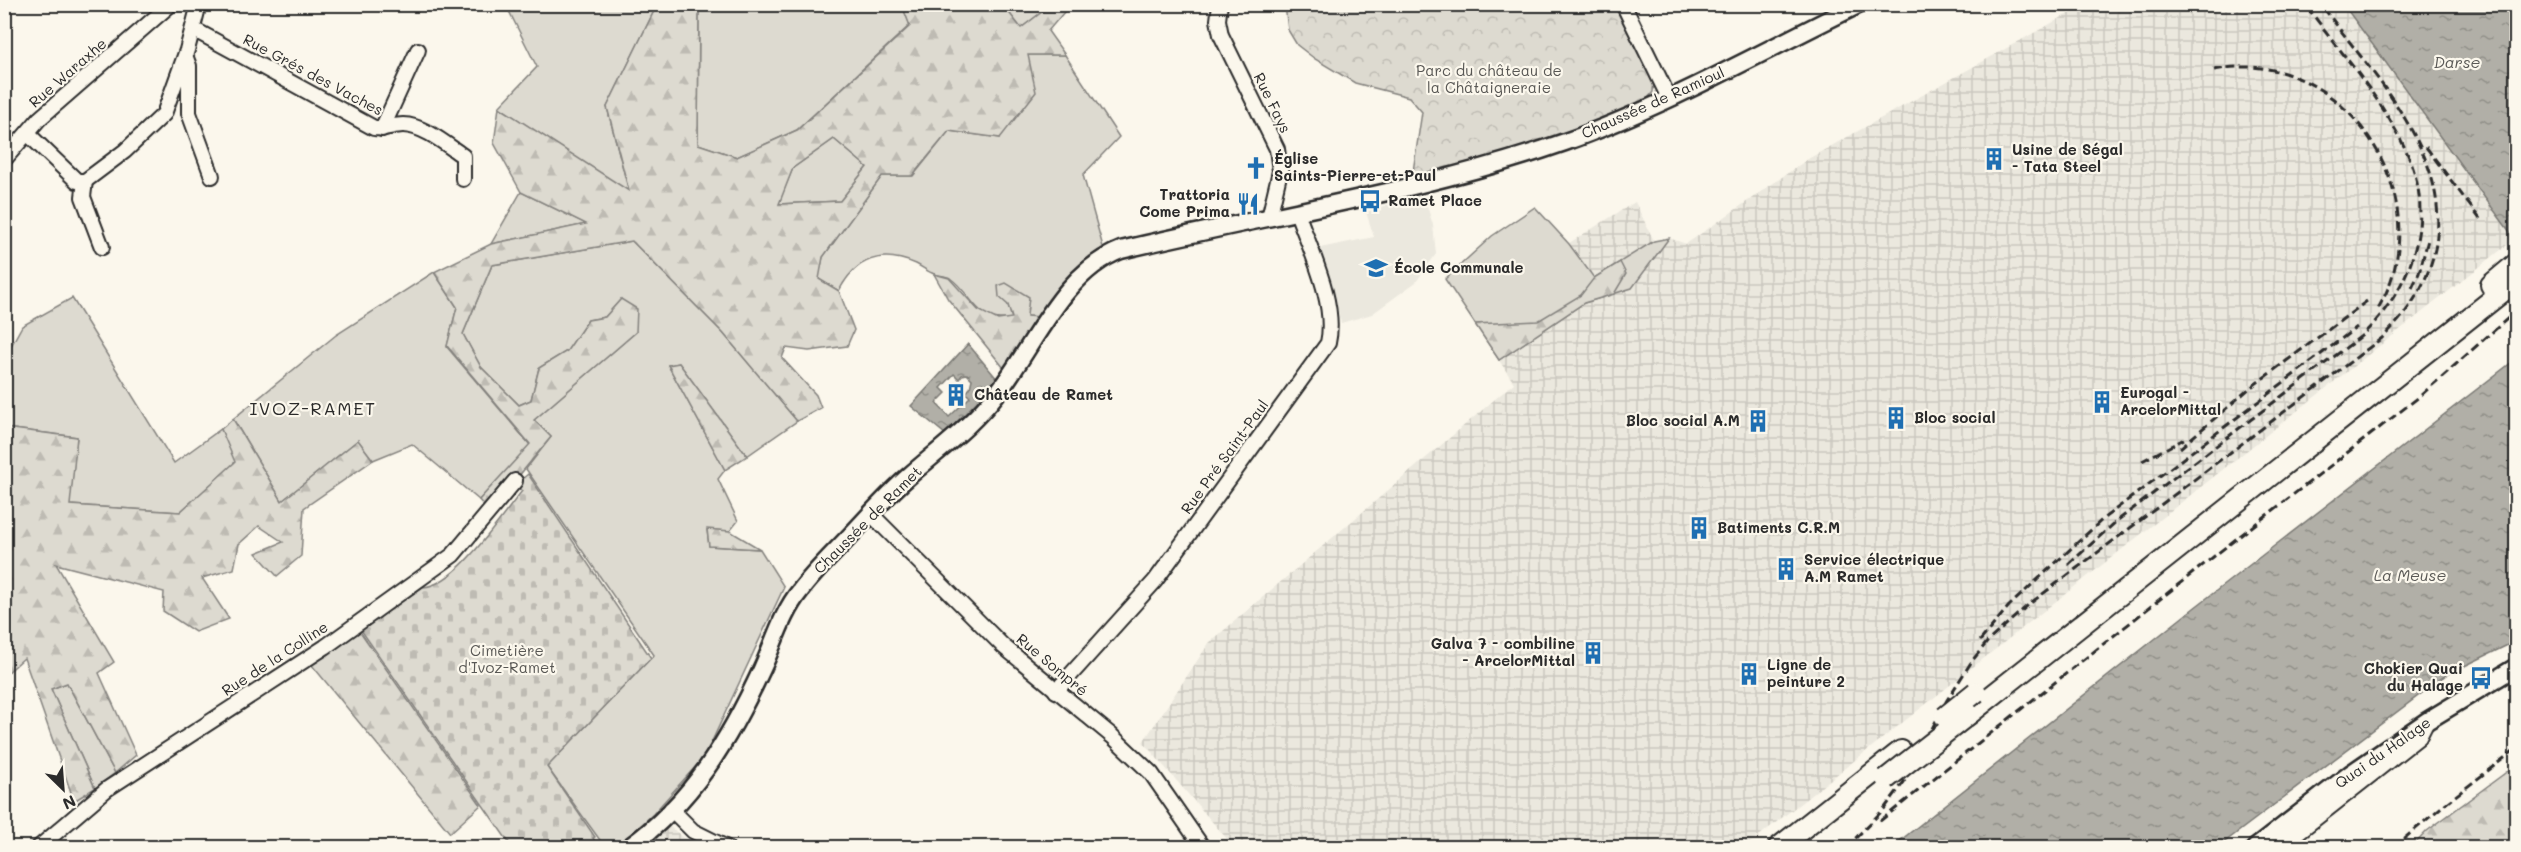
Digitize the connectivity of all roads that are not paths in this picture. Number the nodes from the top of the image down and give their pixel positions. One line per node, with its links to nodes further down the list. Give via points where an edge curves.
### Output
1 (171, 4): 11 (street, Rue Waraxhe, via 39,119)
2 (199, 4): 6 (street)
3 (1220, 4): 17 (street, Rue Fays, via 1221,35 1277,149 1280,171)
4 (1623, 4): 9 (street)
5 (1860, 4): 9 (main road, Chaussée de Ramioul)
6 (193, 29): 8 (street); 10 (street, Rue Grés des Vaches)
7 (418, 50): 10 (street)
8 (185, 56): 13 (street, via 189,66 189,113); 15 (street, via 164,114)
9 (1669, 98): 16 (main road, Chaussée de Ramioul, via 1530,153)
10 (382, 129): 14 (street, Rue Grés des Vaches, via 404,125 437,137 463,156)
11 (28, 134): 12 (street, Rue Waraxhe); 15 (street, via 77,181)
12 (4, 160)
13 (212, 176)
14 (463, 179)
15 (85, 181): 18 (street, via 83,197)
16 (1297, 212): 17 (main road); 24 (street, Rue Pré Saint-Paul, via 1329,306 1328,343 1155,581)
17 (1269, 218): 22 (main road, Chaussée de Ramet, via 1120,250 1094,264 1055,309 985,408)
18 (102, 247)
19 (2517, 264): 31 (highway, bridge)
20 (2517, 281): 32 (highway, bridge)
21 (515, 481): 27 (street, Rue de la Colline, via 453,555 325,647 106,789)
22 (871, 514): 24 (street, Rue Sompré, via 1003,646); 26 (main road, Chaussée de Ramet, via 800,591 714,759)
23 (2517, 667): 25 (main road, Quai du Halage)
24 (1056, 691): 30 (street, Rue Sompré, via 1151,773)
25 (2427, 721): 33 (main road, Quai du Halage, via 2350,774); 34 (street, via 2419,737)
26 (671, 809): 28 (main road, Chaussée de Ramet); 29 (street, via 693,831)
27 (38, 848)
28 (628, 848)
29 (727, 848)
30 (1203, 848)
31 (1778, 848)
32 (1800, 848)
33 (2255, 848)
34 (2278, 848)

